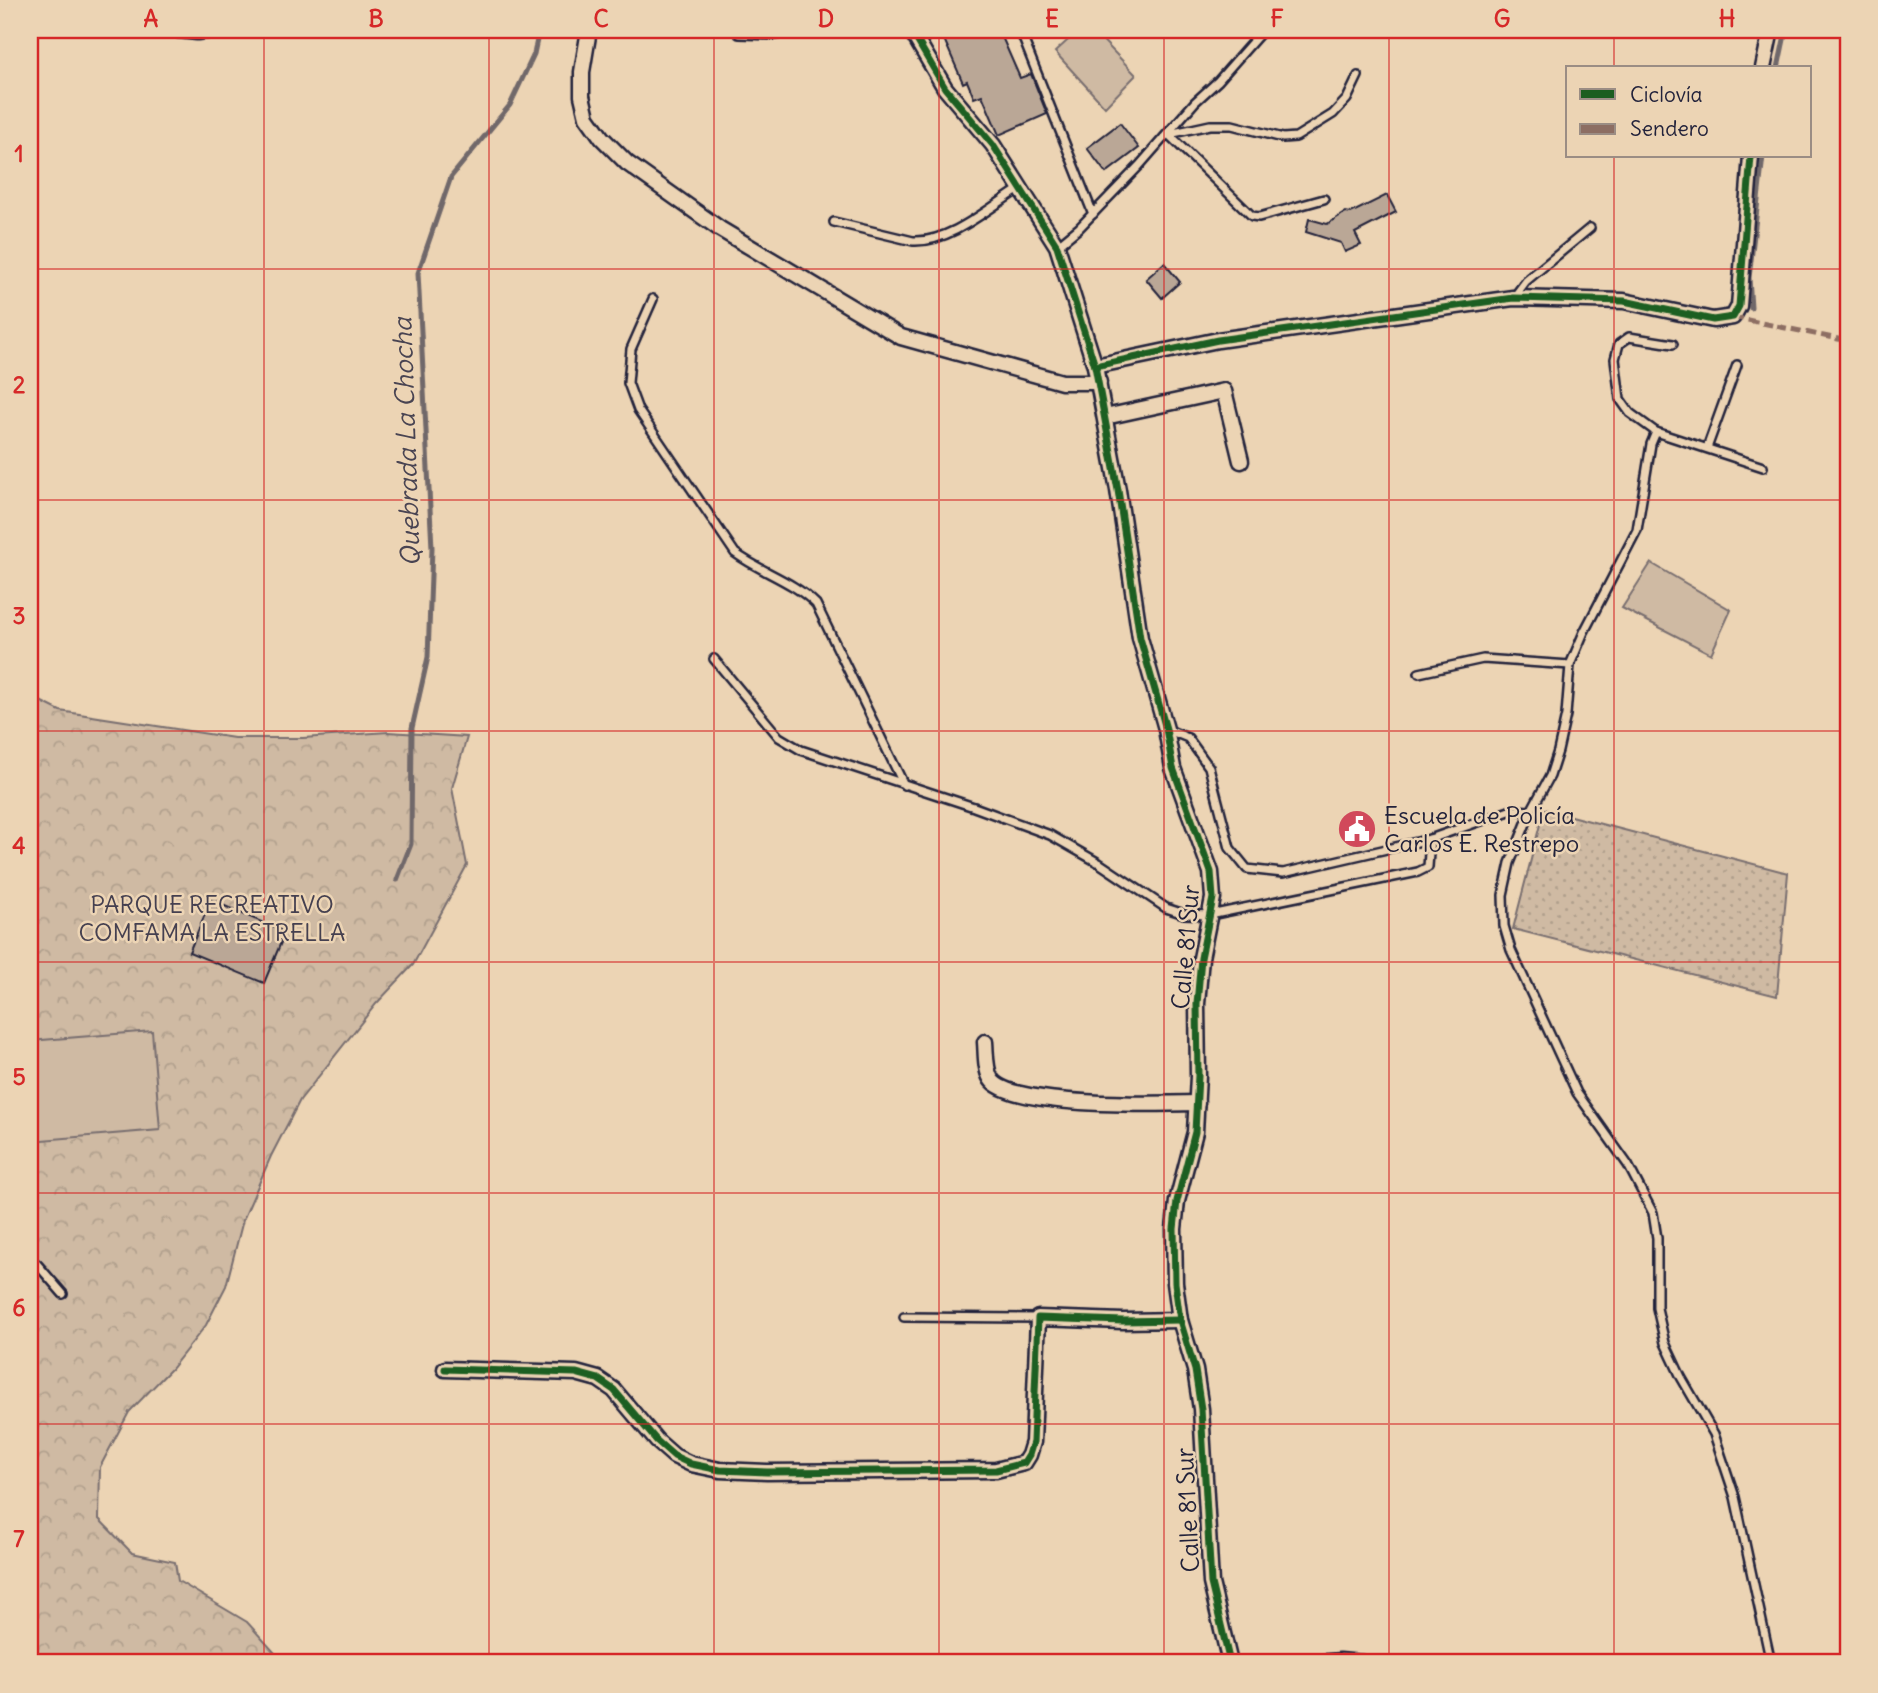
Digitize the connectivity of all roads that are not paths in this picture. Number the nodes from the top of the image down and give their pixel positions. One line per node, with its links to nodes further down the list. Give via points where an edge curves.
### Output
1 (178, 30): 2 (street)
2 (212, 30)
3 (589, 30): 25 (street, via 582,72 587,117 627,163 720,229 901,337 1062,382)
4 (797, 30): 9 (lane, via 776,36)
5 (911, 30): 14 (street, Calle 81 Sur, via 945,88)
6 (1263, 30): 12 (lane)
7 (1771, 30): 10 (street)
8 (1021, 33): 16 (lane)
9 (739, 34)
10 (1763, 66)
11 (1358, 76): 12 (lane, via 1333,114 1296,137 1232,125)
12 (1168, 134): 15 (lane, via 1252,216); 16 (lane)
13 (1751, 158): 20 (street, via 1739,306 1733,317 1713,320 1624,301)
14 (1021, 187): 17 (lane, via 956,229 926,242); 19 (street, Calle 81 Sur)
15 (1324, 199)
16 (1093, 214): 19 (lane)
17 (834, 222)
18 (1590, 228): 20 (lane, via 1526,281)
19 (1057, 246): 24 (street, Calle 81 Sur)
20 (1513, 298): 24 (street, via 1218,340)
21 (653, 299): 35 (lane, via 631,349 628,383 638,410 735,553 804,592 816,604)
22 (1673, 344): 27 (lane, via 1629,337 1619,344 1615,359 1620,399 1630,413)
23 (1737, 365): 28 (lane)
24 (1096, 366): 25 (street, Calle 81 Sur)
25 (1099, 382): 26 (street, Calle 81 Sur)
26 (1105, 417): 29 (street, via 1224,391); 34 (street, Calle 81 Sur, via 1140,638)
27 (1656, 432): 28 (lane); 32 (lane, via 1637,530)
28 (1707, 448): 30 (lane)
29 (1241, 461)
30 (1763, 467)
31 (714, 659): 35 (lane, via 779,737 801,750)
32 (1570, 665): 33 (lane, via 1483,659); 36 (lane, via 1558,751)
33 (1419, 673)
34 (1166, 729): 37 (lane, via 1188,738 1209,767 1230,848 1247,869 1283,873); 38 (street, Calle 81 Sur, via 1174,768 1210,872)
35 (904, 785): 38 (lane, via 1050,835 1166,908)
36 (1531, 811): 37 (lane, via 1512,810); 50 (lane, via 1510,863 1503,895 1504,926 1577,1093 1628,1165 1653,1213 1657,1308 1665,1343 1714,1434 1735,1497)
37 (1430, 839): 38 (lane, via 1428,867 1418,872)
38 (1210, 915): 40 (street, Calle 81 Sur, via 1197,1004)
39 (985, 1042): 40 (street, via 991,1080 1004,1091 1079,1102)
40 (1197, 1103): 45 (street, Calle 81 Sur, via 1174,1229)
41 (37, 1264): 42 (lane)
42 (63, 1294)
43 (904, 1317): 44 (lane)
44 (1038, 1318): 45 (street); 46 (street, via 1029,1455 1024,1463 996,1470 767,1472 710,1468 674,1456 614,1390 598,1379 576,1373)
45 (1180, 1320): 47 (street, Calle 81 Sur, via 1199,1396 1211,1583)
46 (445, 1369)
47 (1230, 1663)
48 (1315, 1663): 49 (street)
49 (1362, 1663)
50 (1771, 1663)

